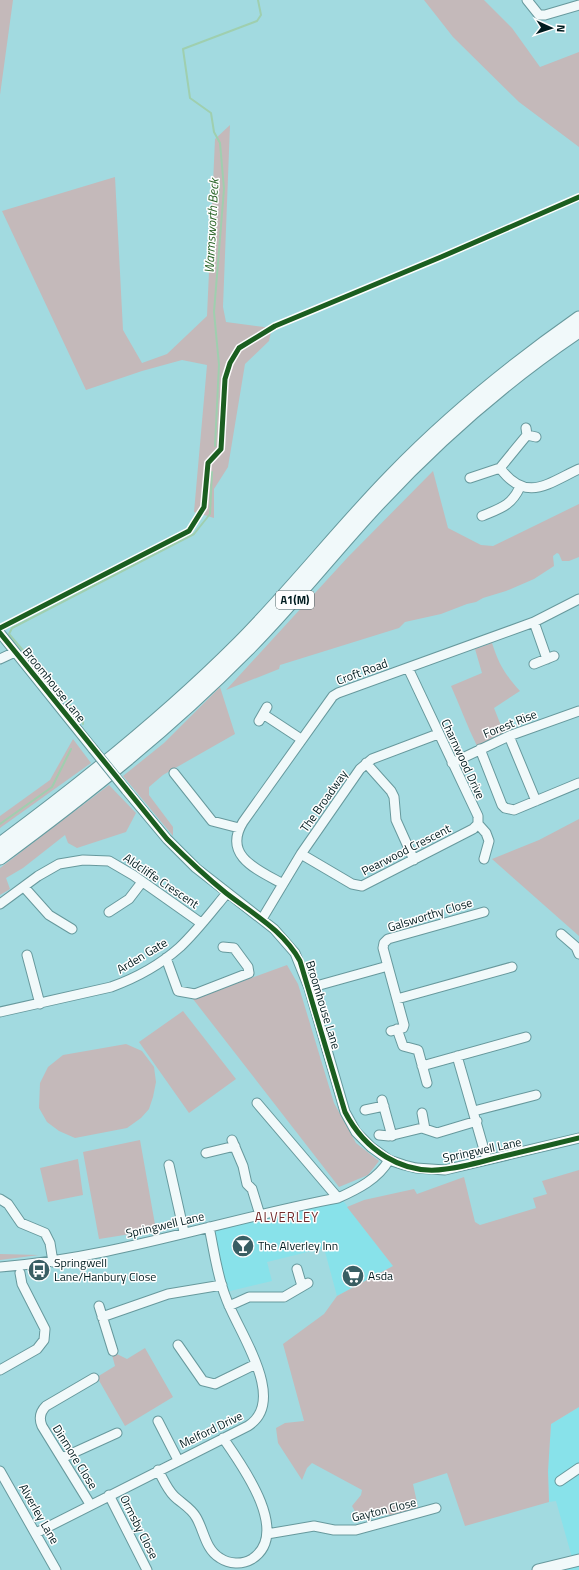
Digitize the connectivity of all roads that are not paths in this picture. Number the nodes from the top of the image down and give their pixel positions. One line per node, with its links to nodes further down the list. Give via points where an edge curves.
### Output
1 (527, 0): 2 (street, via 539,14 545,15)
2 (579, 4)
3 (579, 318): 31 (highway, A1(M), via 488,386 418,448 370,498 276,605 211,671 152,725 90,777)
4 (579, 331): 33 (highway, A1(M), via 494,394 426,456 378,504 284,612 194,702 118,768)
5 (530, 433): 6 (street)
6 (500, 468): 8 (street); 9 (street, via 508,479)
7 (579, 469): 9 (street, via 538,488)
8 (470, 478)
9 (520, 487): 10 (street, via 507,506)
10 (482, 516)
11 (579, 599): 12 (street, Croft Road)
12 (534, 622): 16 (street, via 550,658); 17 (street, Croft Road)
13 (0, 633): 14 (street, Broomhouse Lane)
14 (15, 652): 15 (street); 39 (street, Broomhouse Lane, bridge, via 167,839)
15 (0, 659)
16 (534, 664)
17 (408, 668): 20 (street, Charnwood Drive); 22 (street, Croft Road, via 333,696)
18 (579, 711): 21 (street, Forest Rise)
19 (263, 714): 22 (street)
20 (438, 734): 24 (street, The Broadway); 25 (street, Charnwood Drive)
21 (509, 736): 23 (street, Forest Rise); 28 (street)
22 (301, 739): 30 (street, Croft Road)
23 (480, 749): 25 (street, Forest Rise); 28 (street, via 505,808 514,810)
24 (366, 763): 32 (street, The Broadway); 35 (street, via 394,797 396,820)
25 (452, 763): 29 (street, Charnwood Drive, via 478,816)
26 (174, 773): 30 (street, via 212,821)
27 (579, 783): 28 (street)
28 (536, 801)
29 (478, 824): 34 (street, Charnwood Drive, via 489,841); 35 (street, Pearwood Crescent)
30 (239, 828): 37 (street, via 236,841 244,859)
31 (0, 844)
32 (301, 854): 35 (street, Pearwood Crescent, via 357,886 367,884); 37 (street, The Broadway)
33 (0, 858)
34 (484, 859)
35 (414, 860)
36 (142, 882): 38 (street, Aldcliffe Crescent, via 109,862 83,860 59,864); 41 (street, via 129,899); 44 (street, Aldcliffe Crescent)
37 (283, 884): 43 (street, The Broadway)
38 (24, 887): 40 (street, Aldcliffe Crescent); 45 (street, via 49,915)
39 (227, 894): 43 (street, Broomhouse Lane); 44 (street, Arden Gate)
40 (0, 904)
41 (109, 912)
42 (484, 912): 51 (street, Galsworthy Close, via 388,939 383,948)
43 (262, 919): 53 (street, Broomhouse Lane, via 283,937 295,953)
44 (201, 922): 50 (street, Arden Gate, via 181,946)
45 (72, 929)
46 (561, 934): 48 (street, via 576,947)
47 (223, 947): 50 (street, via 234,948 248,967 249,974 195,994 178,991)
48 (579, 954)
49 (27, 955): 55 (street)
50 (166, 958): 55 (street, Arden Gate, via 111,987)
51 (388, 966): 53 (street); 54 (street, Galsworthy Close)
52 (512, 967): 54 (street)
53 (309, 988): 72 (street, Broomhouse Lane, via 345,1112 363,1140)
54 (397, 999): 59 (street, Galsworthy Close, via 404,1025 403,1028 394,1030 403,1046 418,1050)
55 (40, 1004): 56 (street, Arden Gate)
56 (0, 1012)
57 (526, 1037): 58 (street)
58 (457, 1056): 59 (street); 64 (street)
59 (422, 1066): 60 (street)
60 (427, 1083)
61 (536, 1095): 64 (street)
62 (257, 1103): 75 (street)
63 (365, 1110): 69 (street, via 383,1103)
64 (474, 1111): 66 (street)
65 (422, 1113): 67 (street)
66 (477, 1121): 67 (street, via 437,1133); 73 (street)
67 (426, 1129): 69 (street)
68 (379, 1135): 69 (street)
69 (392, 1136)
70 (579, 1138): 73 (street, Springwell Lane)
71 (206, 1153): 77 (street, via 234,1143)
72 (389, 1160): 73 (street, Springwell Lane, via 416,1168 445,1170); 75 (street, Springwell Lane, via 367,1183)
73 (487, 1160)
74 (169, 1165): 79 (street)
75 (338, 1198): 77 (street, Springwell Lane)
76 (0, 1199): 80 (street, via 8,1204 22,1223 45,1233 50,1243)
77 (260, 1215): 78 (street, Springwell Lane)
78 (209, 1227): 79 (street, Springwell Lane); 84 (street, Melford Drive)
79 (184, 1232): 80 (street, Springwell Lane)
80 (53, 1262): 81 (street, Springwell Lane)
81 (0, 1267)
82 (297, 1269): 86 (street, via 305,1285 284,1297 249,1297)
83 (20, 1274): 91 (street, via 22,1284 45,1329 44,1340 37,1349)
84 (222, 1286): 86 (street, Melford Drive); 87 (street, via 168,1294)
85 (99, 1306): 87 (street)
86 (229, 1306): 90 (street, Melford Drive)
87 (102, 1317): 89 (street)
88 (178, 1345): 90 (street, via 203,1381 214,1384)
89 (113, 1351)
90 (256, 1364): 95 (street, Melford Drive, via 263,1390 262,1410 254,1422)
91 (1, 1366)
92 (94, 1378): 96 (street, Dinmore Close, via 46,1406 42,1411 40,1422)
93 (158, 1421): 97 (street)
94 (117, 1432): 96 (street)
95 (223, 1438): 97 (street, Melford Drive); 106 (street, via 256,1488)
96 (62, 1458): 103 (street, Dinmore Close)
97 (178, 1460): 100 (street, Melford Drive)
98 (579, 1468): 101 (street)
99 (0, 1470): 105 (street, Alverley Lane)
100 (158, 1470): 102 (street, Melford Drive); 106 (street, via 168,1488 193,1512 211,1550 221,1559 236,1563 251,1560 262,1549)
101 (560, 1480)
102 (109, 1495): 103 (street, Melford Drive); 109 (street, Ormsby Close)
103 (90, 1504): 105 (street, Melford Drive)
104 (436, 1508): 106 (street, Gayton Close, via 356,1530 334,1530 314,1526)
105 (36, 1532): 108 (street, Alverley Lane)
106 (267, 1534)
107 (579, 1560): 110 (main road)
108 (56, 1570)
109 (147, 1570)
110 (538, 1570)

